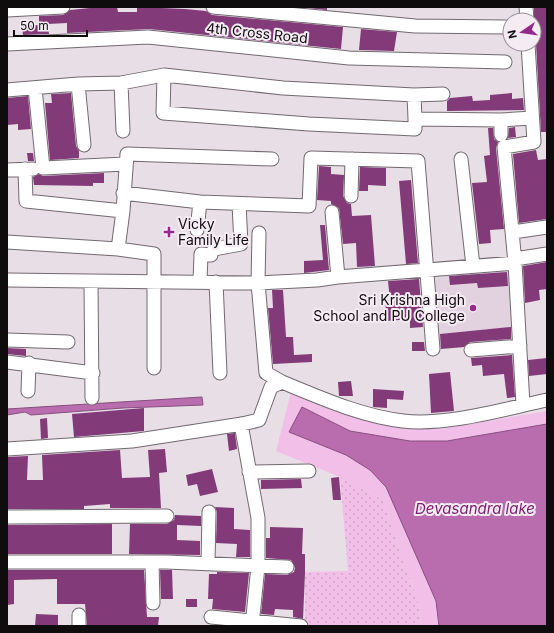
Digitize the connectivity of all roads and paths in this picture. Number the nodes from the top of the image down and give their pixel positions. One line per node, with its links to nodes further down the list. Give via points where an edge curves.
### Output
1 (63, 7): 3 (street)
2 (213, 7): 5 (street, via 415,26)
3 (42, 8): 4 (street)
4 (7, 10)
5 (502, 27)
6 (7, 44): 8 (street, 4th Cross Road, via 148,37 349,58)
7 (528, 52): 16 (street)
8 (504, 62)
9 (164, 75): 10 (street); 15 (street, via 283,88); 17 (street, via 163,113 309,124 415,128)
10 (120, 83): 11 (street); 19 (street)
11 (78, 84): 12 (street); 22 (street)
12 (34, 88): 13 (street); 27 (street)
13 (7, 90)
14 (444, 94): 15 (street)
15 (414, 95): 17 (street)
16 (532, 118): 18 (street); 21 (street)
17 (415, 119): 18 (street)
18 (500, 120): 20 (street)
19 (123, 131)
20 (501, 135)
21 (541, 141): 39 (street, via 504,147)
22 (84, 145)
23 (272, 158): 26 (street, via 127,154)
24 (352, 159): 31 (street); 33 (street, via 311,158 309,206); 45 (street, via 418,161)
25 (461, 159): 44 (street)
26 (126, 164): 27 (street); 30 (street)
27 (43, 168): 28 (street)
28 (25, 169): 29 (street); 34 (street, via 26,201)
29 (7, 170)
30 (123, 193): 32 (street); 34 (street)
31 (351, 196)
32 (200, 202): 33 (street); 37 (street)
33 (239, 204): 50 (street, via 241,244 201,254)
34 (123, 211): 41 (street)
35 (332, 212): 46 (street)
36 (547, 227): 39 (street)
37 (197, 230)
38 (259, 232): 52 (street)
39 (513, 232): 43 (street)
40 (7, 242): 41 (street)
41 (118, 249): 49 (street, via 154,254)
42 (547, 254): 43 (street)
43 (515, 261): 44 (street); 55 (street)
44 (473, 266): 45 (street)
45 (426, 269): 46 (street); 56 (street)
46 (338, 277): 52 (street)
47 (7, 280): 48 (street)
48 (91, 282): 49 (street); 61 (street)
49 (154, 282): 50 (street); 60 (street)
50 (200, 282): 51 (street)
51 (216, 282): 52 (street); 62 (street)
52 (258, 283): 63 (street, via 266,373)
53 (7, 340): 54 (street)
54 (68, 342)
55 (520, 346): 57 (street); 67 (street)
56 (433, 349)
57 (471, 350)
58 (7, 362): 59 (street)
59 (30, 364): 61 (street); 64 (street)
60 (154, 368)
61 (93, 373): 65 (street)
62 (220, 373)
63 (282, 382): 67 (street, via 341,406 404,421 453,420); 68 (street, via 271,387 258,420)
64 (28, 391)
65 (92, 398)
66 (547, 400): 67 (street)
67 (524, 405)
68 (240, 424): 69 (street, via 132,441); 71 (street)
69 (7, 449)
70 (309, 471): 71 (street)
71 (249, 472): 78 (street, via 258,518)
72 (208, 512): 77 (street)
73 (7, 516): 74 (street)
74 (167, 516)
75 (7, 562): 76 (street)
76 (152, 562): 77 (street); 80 (street)
77 (208, 564): 78 (street)
78 (258, 566): 79 (street); 82 (street)
79 (287, 567)
80 (153, 603)
81 (211, 617): 82 (street)
82 (252, 624): 83 (street)
83 (285, 625): 84 (street)
84 (301, 626)

